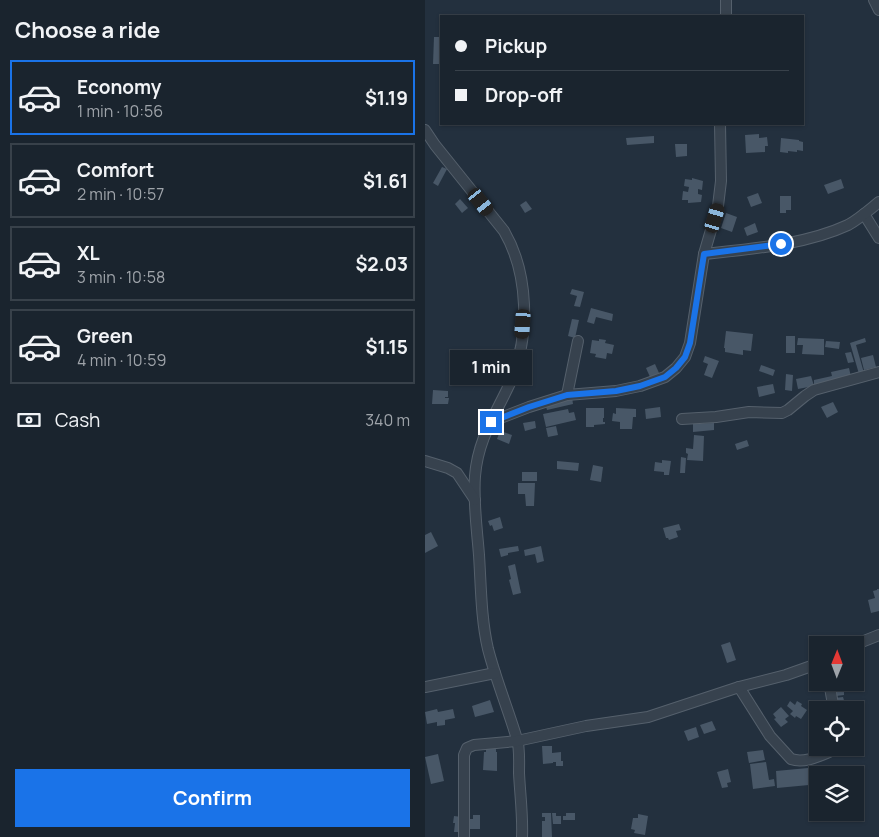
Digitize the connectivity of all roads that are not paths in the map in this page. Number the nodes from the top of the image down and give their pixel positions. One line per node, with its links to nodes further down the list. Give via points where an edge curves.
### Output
1 (726, 0): 4 (street)
2 (874, 0): 3 (street)
3 (879, 10)
4 (726, 15)
5 (720, 125): 10 (street, via 718,206)
6 (425, 130): 15 (street, via 504,231 512,245 522,281 524,306 517,363)
7 (879, 202): 8 (street)
8 (864, 214): 9 (street); 10 (street, via 829,233 797,241)
9 (879, 238)
10 (704, 254): 13 (street, via 690,343 676,368 665,377 640,386)
11 (578, 341): 13 (street)
12 (879, 372): 14 (street, via 814,390 782,413 749,412)
13 (567, 395): 15 (street)
14 (682, 418)
15 (491, 422): 17 (street, via 477,457)
16 (425, 461): 17 (street, via 457,473)
17 (475, 501): 21 (street, via 487,647)
18 (879, 635): 19 (street)
19 (864, 641)
20 (809, 667): 23 (street)
21 (495, 674): 22 (street); 24 (street)
22 (425, 687)
23 (739, 687): 24 (street, via 648,717); 25 (street, via 770,736 791,758 813,759)
24 (517, 741): 26 (street, via 474,744 467,748); 27 (street)
25 (820, 756)
26 (464, 837)
27 (522, 837)

